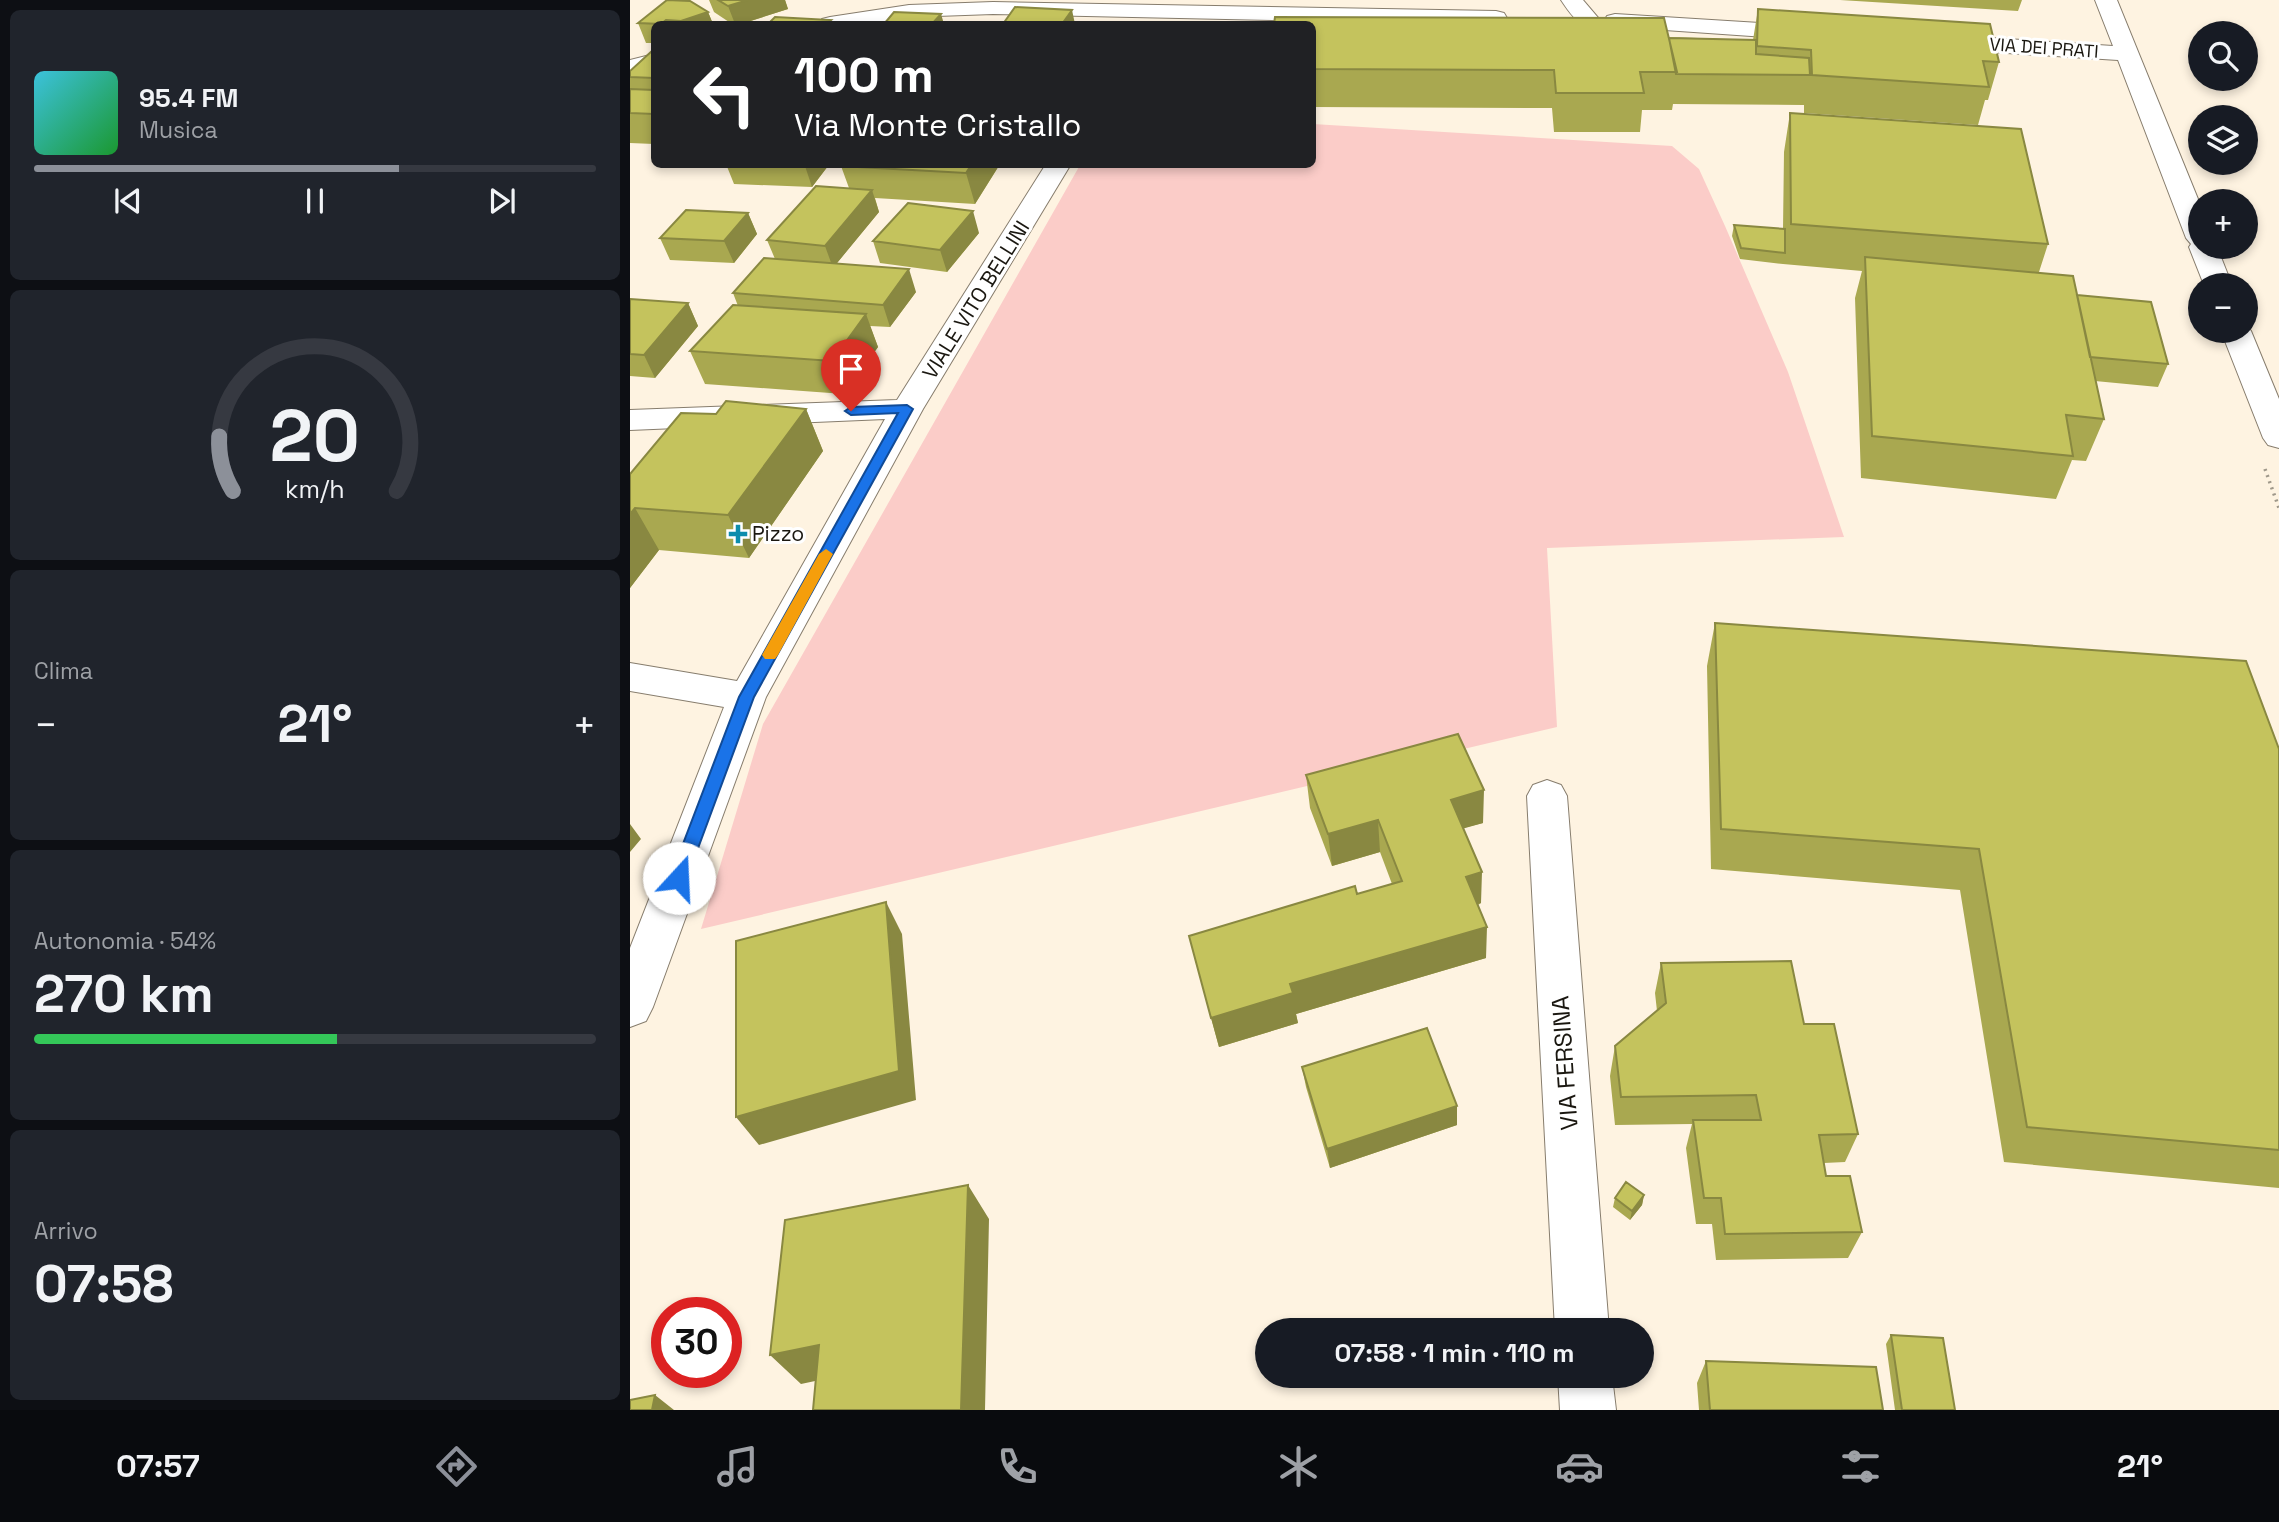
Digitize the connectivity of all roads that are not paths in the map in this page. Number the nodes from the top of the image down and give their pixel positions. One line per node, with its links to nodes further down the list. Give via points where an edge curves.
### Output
1 (1201, 0): 5 (street)
2 (2106, 0): 10 (street)
3 (996, 4): 5 (street); 7 (street)
4 (1567, 10): 8 (street, via 1589,20)
5 (1154, 19): 6 (street)
6 (1519, 19)
7 (848, 21)
8 (1823, 34)
9 (1919, 41): 10 (street, VIA DEI PRATI)
10 (2127, 54): 14 (street)
11 (651, 62): 12 (street)
12 (630, 67)
13 (1057, 168): 18 (street, VIALE VITO BELLINI)
14 (2188, 208)
15 (2241, 343): 20 (street)
16 (2246, 343): 17 (street)
17 (2279, 354)
18 (907, 409): 19 (street); 22 (street, VIALE VITO BELLINI)
19 (630, 420)
20 (2279, 438)
21 (630, 677): 22 (street)
22 (747, 697): 24 (street, VIALE VITO BELLINI)
23 (1547, 796): 25 (street, VIA FERSINA)
24 (630, 1007)
25 (1581, 1318)
26 (1587, 1388): 27 (street)
27 (1588, 1410)

